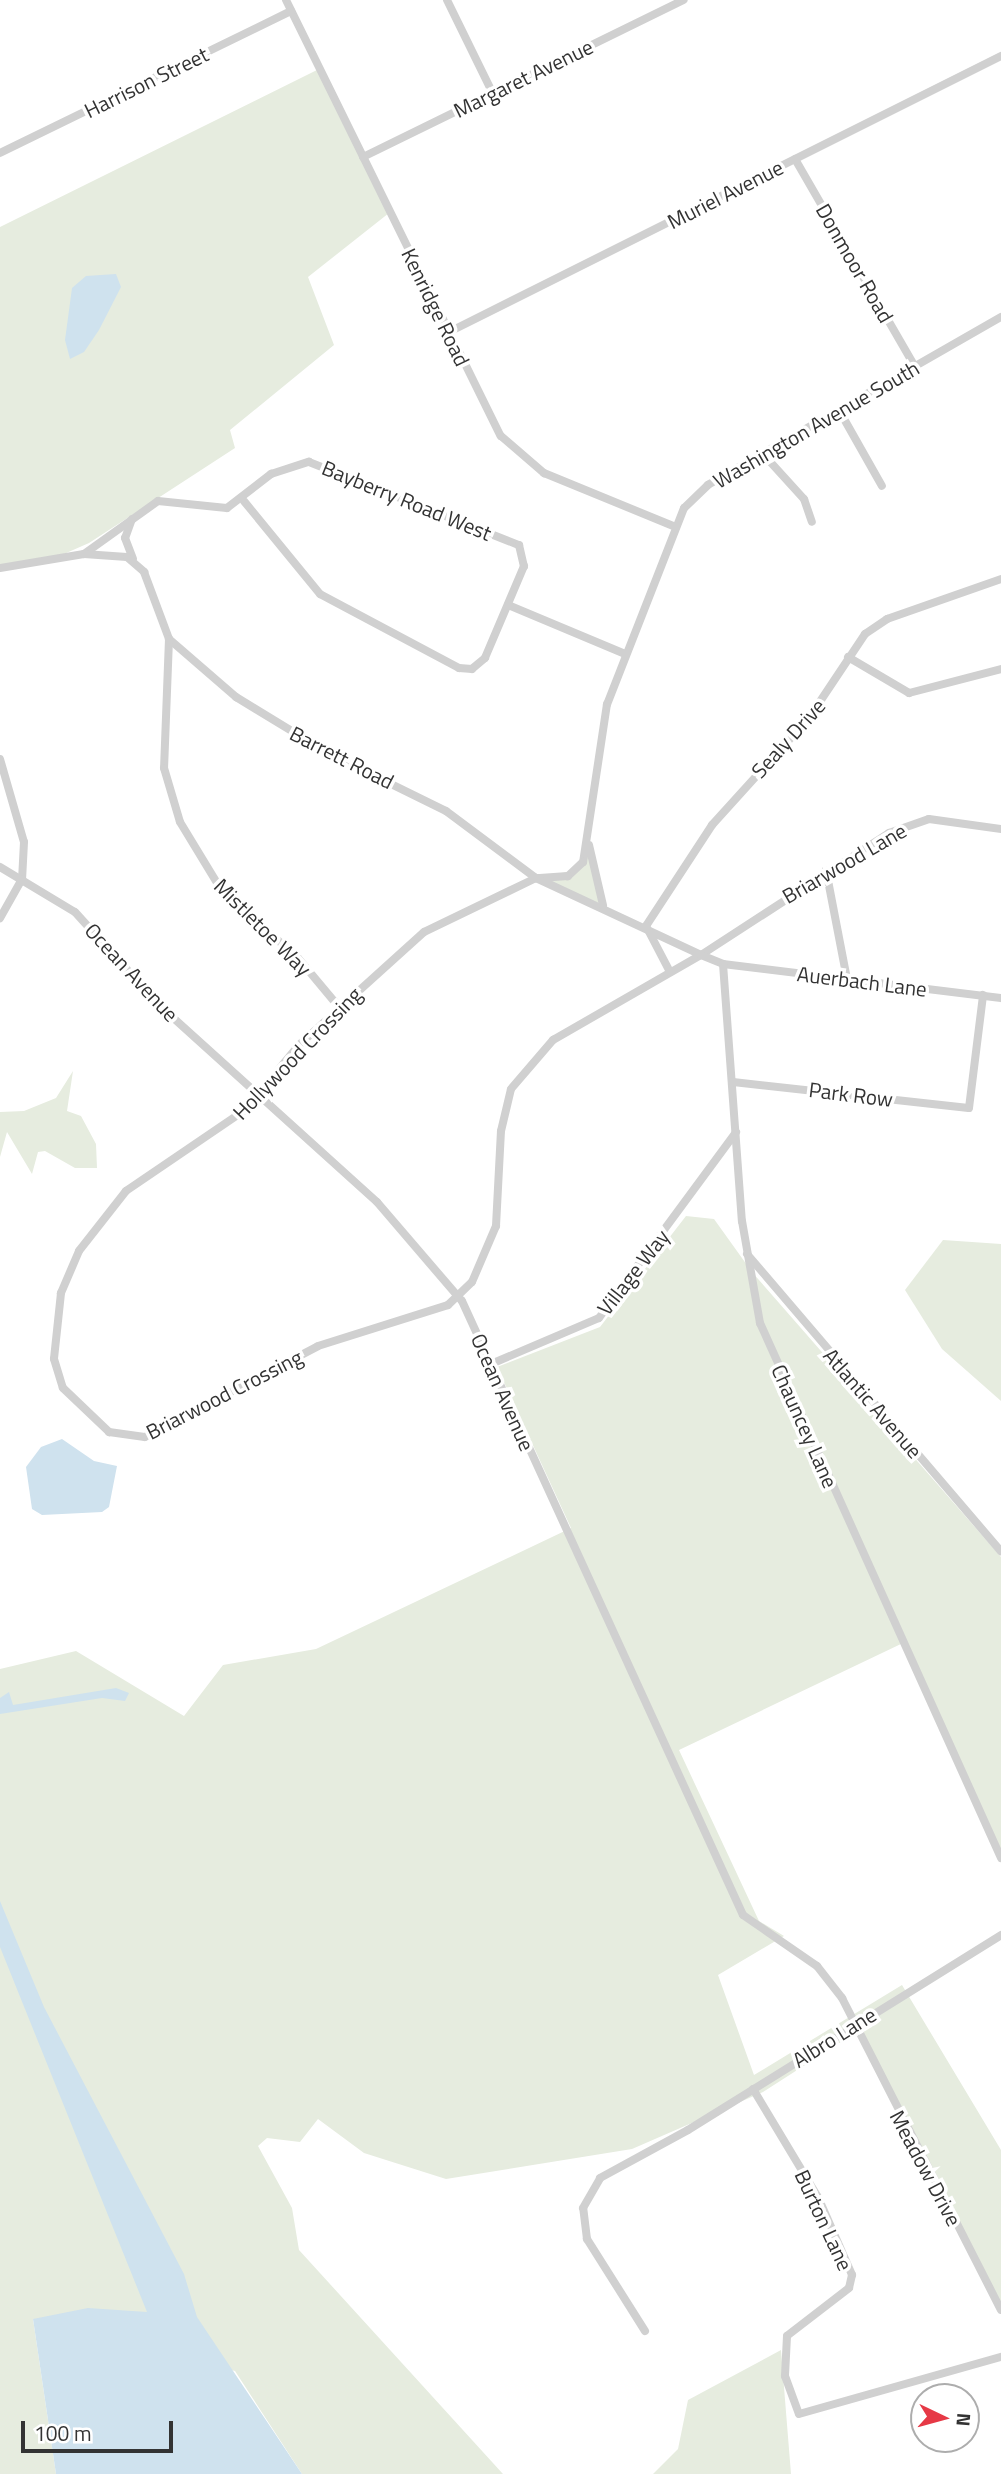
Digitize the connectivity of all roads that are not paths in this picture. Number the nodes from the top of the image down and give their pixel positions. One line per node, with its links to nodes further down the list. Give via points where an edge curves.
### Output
1 (286, 0): 4 (street, Kenridge Road)
2 (447, 0): 6 (street)
3 (684, 0): 6 (street, Margaret Avenue)
4 (291, 11): 7 (street, Harrison Street); 8 (street, Kenridge Road)
5 (1001, 56): 9 (street, Muriel Avenue)
6 (493, 94): 8 (street, Margaret Avenue)
7 (0, 153)
8 (363, 157): 11 (street, Kenridge Road)
9 (795, 159): 11 (street, Muriel Avenue); 12 (street, Donmoor Road)
10 (1001, 317): 12 (street, Washington Avenue South)
11 (449, 332): 19 (street, Kenridge Road, via 501,436 520,459)
12 (915, 367): 13 (street, Washington Avenue South)
13 (839, 410): 14 (street, Washington Avenue South); 15 (street)
14 (763, 454): 18 (street, via 804,499); 19 (street, Washington Avenue South, via 708,485)
15 (882, 486)
16 (244, 501): 17 (street, via 214,511 168,499); 24 (street, via 320,594 459,668 472,668 485,658); 24 (street, Bayberry Road West, via 281,468 323,464 519,545 524,566)
17 (135, 514): 20 (street); 21 (street, via 125,538)
18 (813, 522)
19 (673, 526): 26 (street, Washington Avenue South)
20 (84, 554): 21 (street); 22 (street)
21 (134, 561): 25 (street, via 152,587)
22 (0, 568)
23 (1001, 579): 27 (street, Sealy Drive, via 887,619)
24 (508, 605): 26 (street)
25 (169, 639): 34 (street, Barrett Road, via 236,697 326,752 446,811); 45 (street, Mistletoe Way, via 164,768 180,822 222,891 298,958)
26 (625, 654): 31 (street, Washington Avenue South, via 595,759)
27 (848, 657): 28 (street, via 909,693); 38 (street, Sealy Drive, via 809,718 712,825)
28 (1001, 669)
29 (0, 759): 35 (street, via 19,810)
30 (1001, 829): 33 (street, Briarwood Lane, via 918,821)
31 (588, 842): 34 (street, Washington Avenue South, via 583,862 568,876); 36 (street, Washington Avenue South)
32 (0, 867): 35 (street, Ocean Avenue)
33 (826, 870): 39 (street, Briarwood Lane); 42 (street)
34 (537, 878): 36 (street, Barrett Road); 45 (street, Hollywood Crossing, via 424,932)
35 (22, 879): 37 (street); 47 (street, Ocean Avenue, via 75,912 159,1004)
36 (603, 905): 38 (street, Barrett Road)
37 (0, 918)
38 (646, 926): 39 (street, Barrett Road); 41 (street)
39 (701, 955): 40 (street); 41 (street)
40 (723, 964): 42 (street, Auerbach Lane); 46 (street, Chauncey Lane)
41 (670, 972): 50 (street, via 553,1040 510,1089 500,1131 496,1226 472,1282)
42 (846, 979): 43 (street, Auerbach Lane)
43 (983, 995): 44 (street, Auerbach Lane); 46 (street, Park Row, via 969,1108)
44 (1001, 998)
45 (339, 1006): 47 (street, Hollywood Crossing)
46 (733, 1082): 48 (street, Chauncey Lane)
47 (260, 1091): 50 (street, Ocean Avenue, via 377,1202); 52 (street, Hollywood Crossing, via 217,1133 126,1191 79,1251 61,1293 54,1339 59,1378)
48 (736, 1132): 49 (street, Chauncey Lane); 51 (street, Village Way, via 599,1318)
49 (747, 1254): 53 (street, Atlantic Avenue); 54 (street, Chauncey Lane, via 755,1306 778,1369)
50 (459, 1297): 51 (street, Ocean Avenue); 52 (street, Briarwood Crossing, via 318,1346 145,1437 109,1432)
51 (491, 1364): 56 (street, Ocean Avenue, via 743,1915 825,1973)
52 (79, 1409)
53 (1001, 1551)
54 (1001, 1858)
55 (1001, 1935): 56 (street, Albro Lane)
56 (852, 2026): 57 (street, Albro Lane); 58 (street, Meadow Drive)
57 (753, 2089): 59 (street, Albro Lane, via 600,2178 583,2208 587,2239); 60 (street, Burton Lane, via 818,2197 852,2275 849,2288 787,2336 785,2376 799,2414)
58 (1001, 2310)
59 (645, 2331)
60 (1001, 2357)

